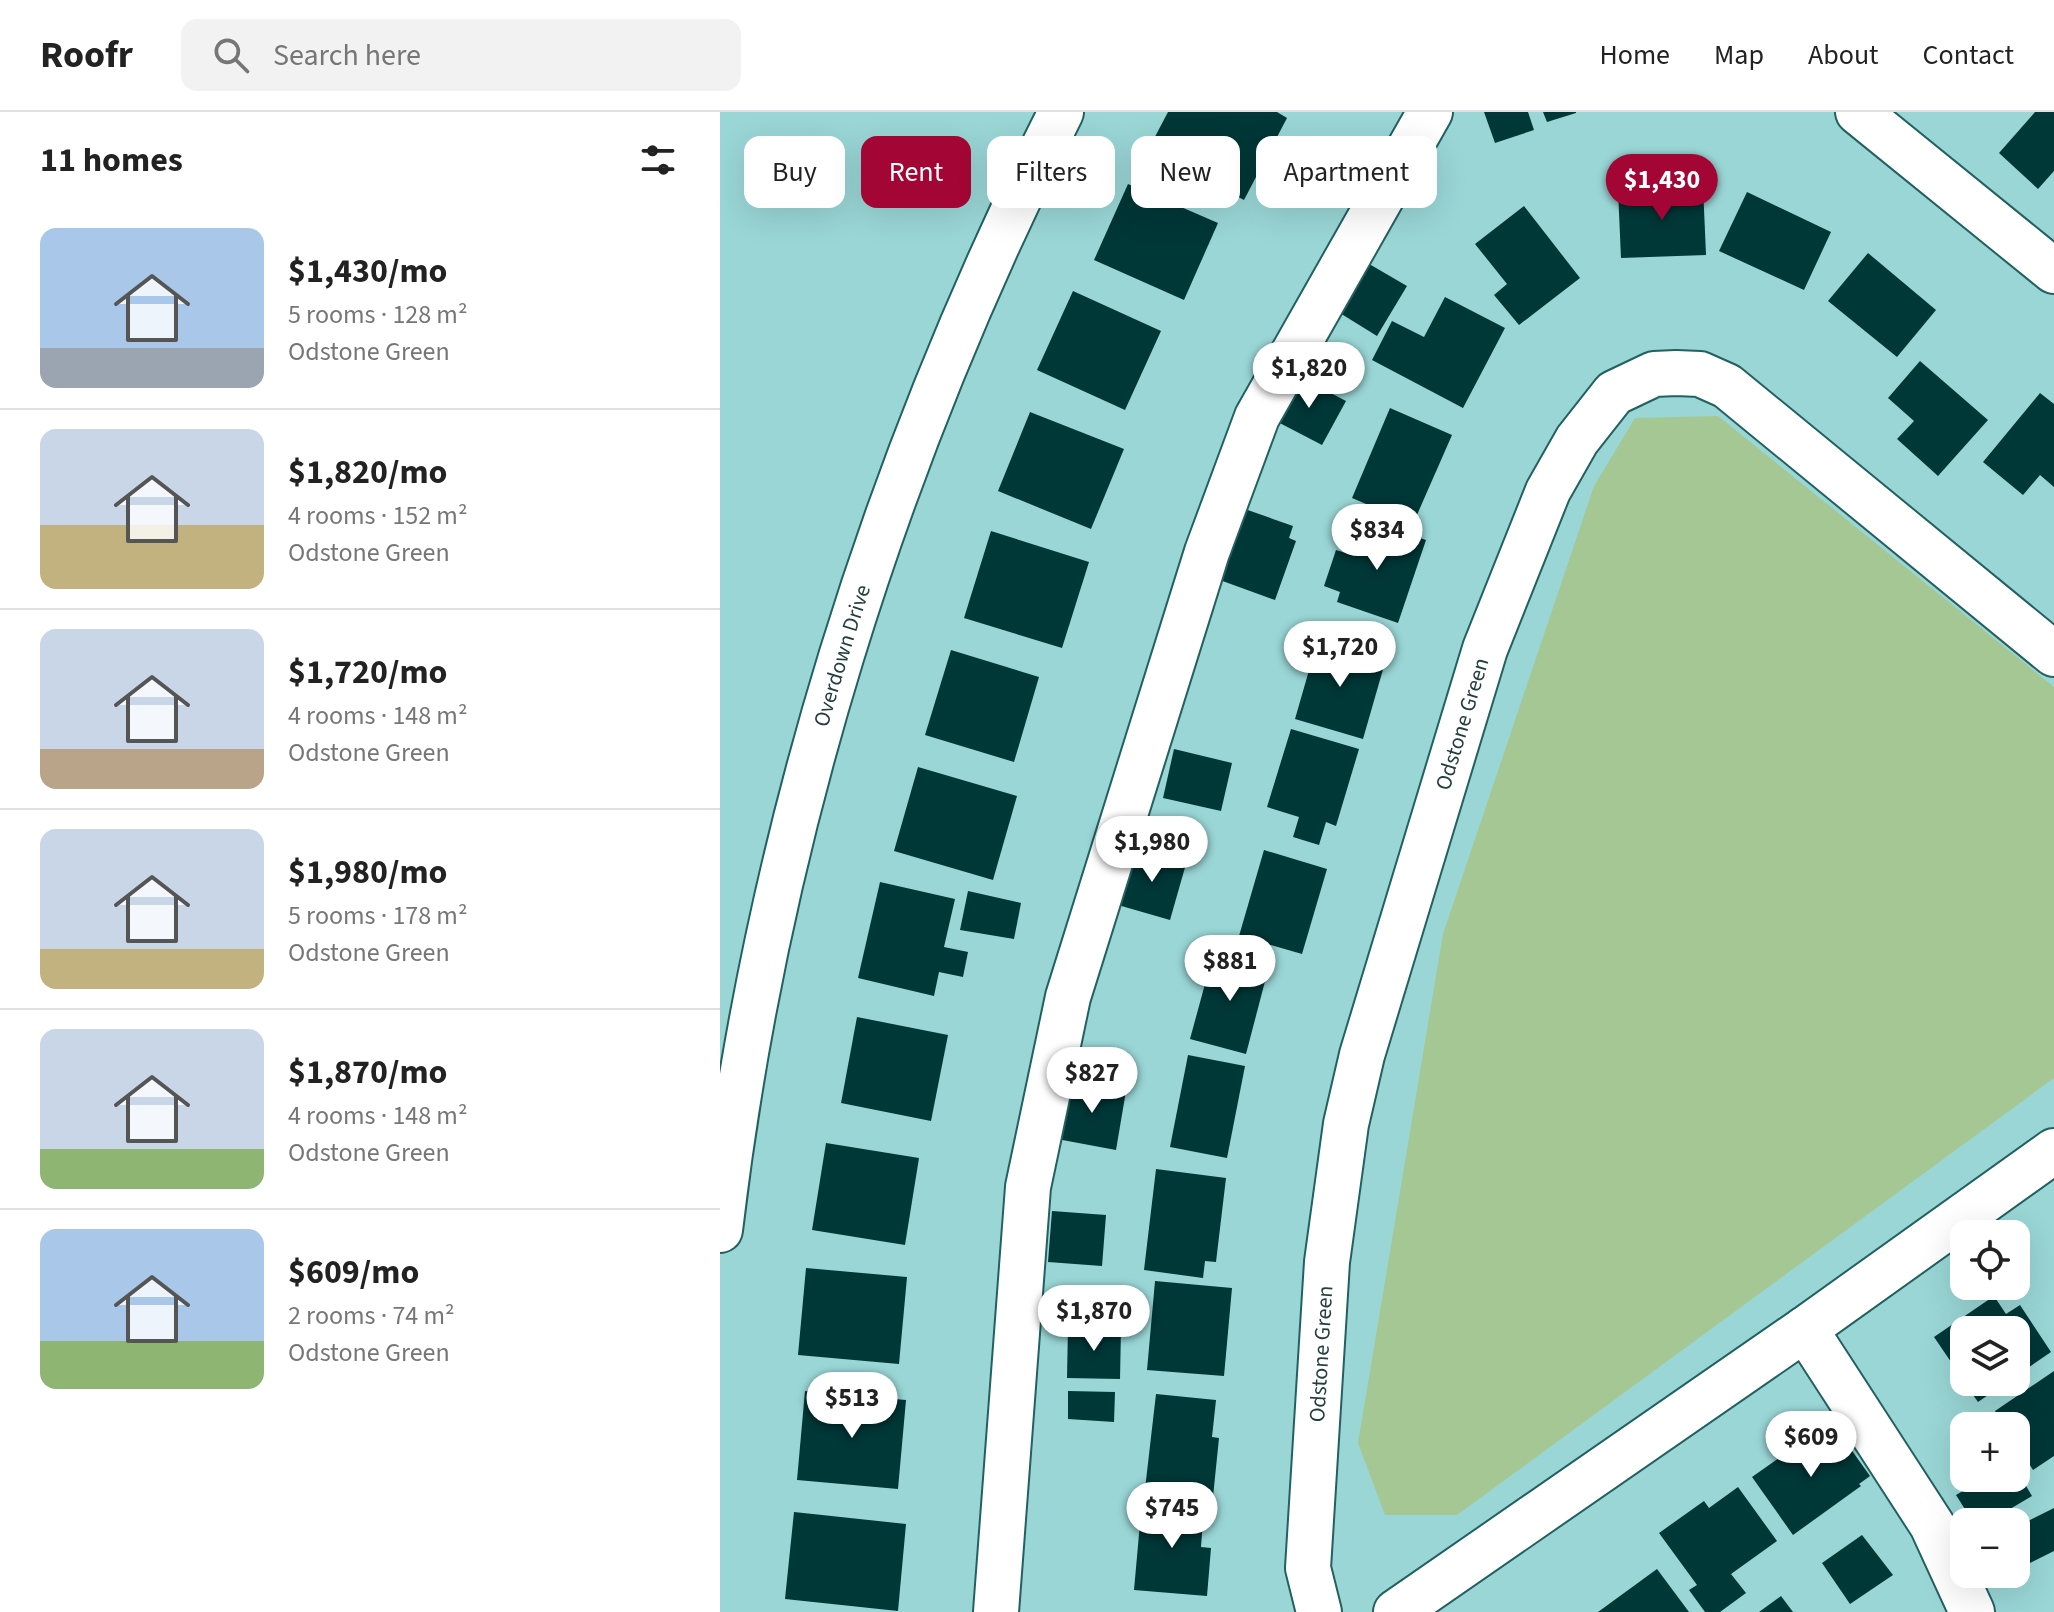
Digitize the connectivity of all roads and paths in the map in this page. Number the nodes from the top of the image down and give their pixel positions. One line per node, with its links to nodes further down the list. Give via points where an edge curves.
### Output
1 (1061, 112): 7 (street, Overdown Drive, via 938,378 853,618 796,812 770,923)
2 (1430, 112): 10 (street, via 1257,417 1207,552 1068,997 1028,1187)
3 (1858, 112): 4 (street)
4 (2054, 271)
5 (2054, 654): 11 (street, Odstone Green, via 1727,386 1700,374 1654,374 1614,393 1596,414 1548,491 1503,598 1362,1055 1334,1194 1327,1262 1308,1568)
6 (2052, 1156): 8 (street)
7 (720, 1230)
8 (1805, 1329): 9 (street, via 1932,1525); 12 (street)
9 (1962, 1607)
10 (996, 1612)
11 (1319, 1612)
12 (1396, 1612)

